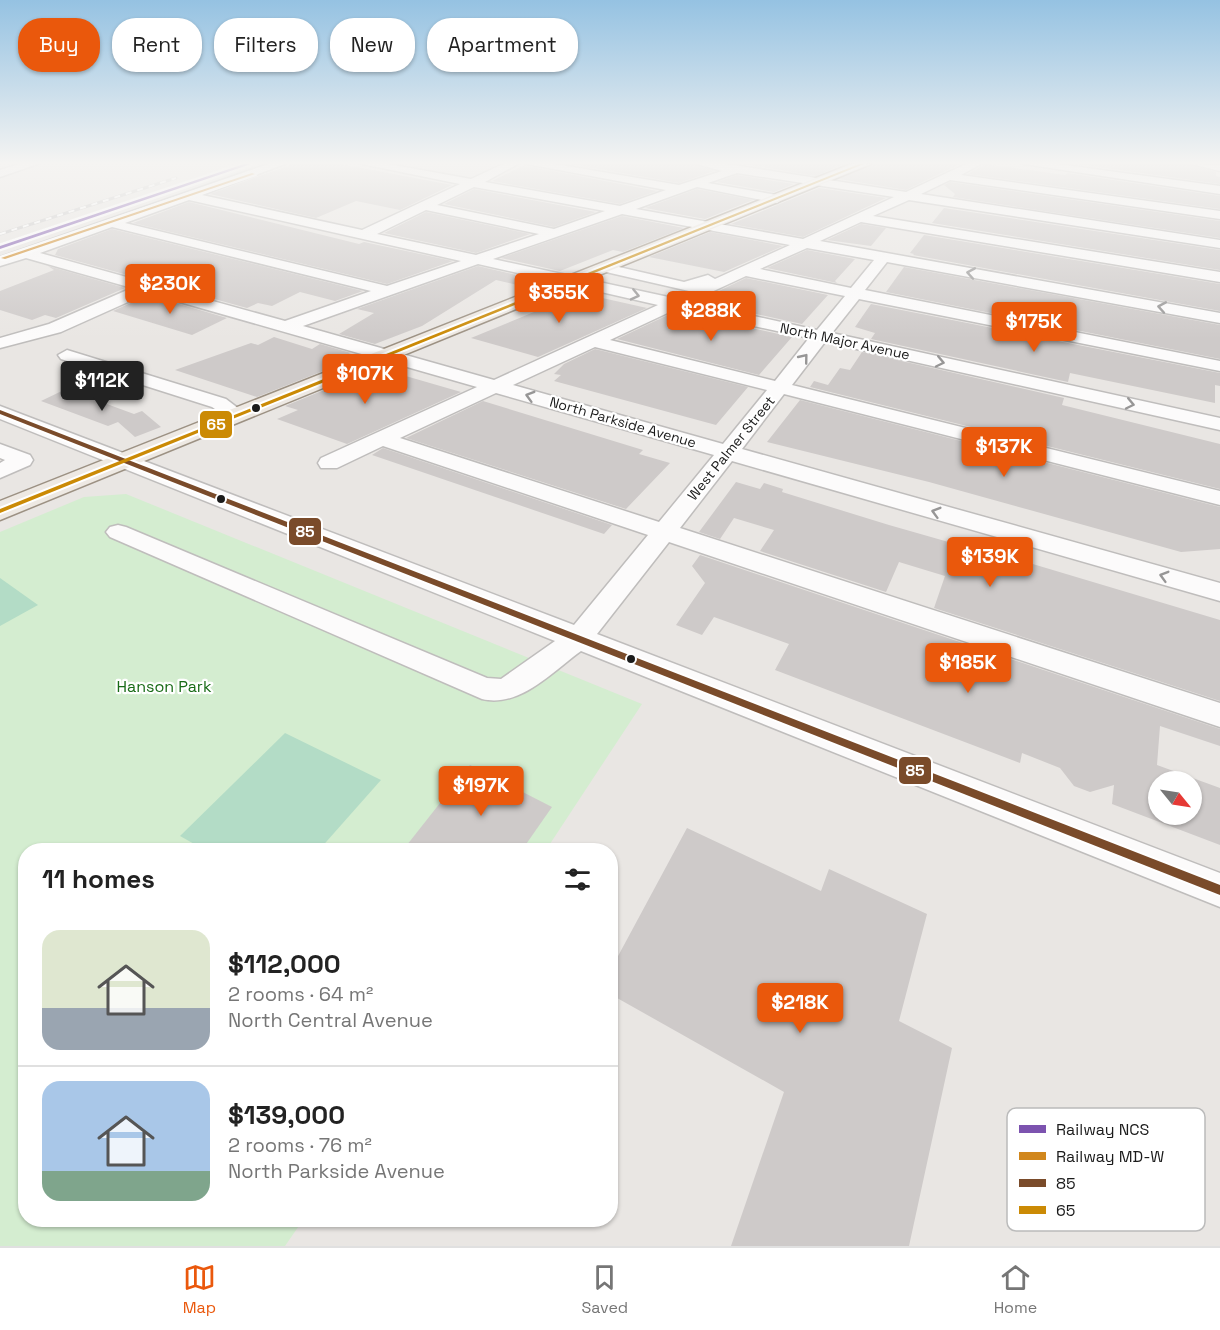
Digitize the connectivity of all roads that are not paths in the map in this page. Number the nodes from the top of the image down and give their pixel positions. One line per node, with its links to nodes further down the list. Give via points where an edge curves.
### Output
1 (306, 222): 13 (street, North Major Avenue)
2 (390, 222): 13 (street)
3 (502, 222): 12 (street)
4 (586, 222): 12 (street)
5 (688, 222): 11 (street)
6 (720, 222): 11 (main road)
7 (852, 222): 14 (street)
8 (886, 222): 23 (street)
9 (1078, 222): 15 (street)
10 (111, 223): 16 (street); 26 (street)
11 (710, 226): 14 (street); 20 (main road)
12 (555, 233): 18 (street)
13 (363, 235): 18 (street, North Major Avenue)
14 (806, 243): 17 (street); 21 (street)
15 (1220, 244)
16 (26, 253): 19 (street); 25 (street, North Parkside Avenue)
17 (884, 257): 27 (street, West Palmer Street); 29 (street, one-way to 17)
18 (479, 261): 24 (street, North Major Avenue); 26 (street)
19 (0, 262)
20 (606, 268): 22 (street); 24 (main road)
21 (745, 271): 27 (street); 28 (street)
22 (638, 276)
23 (1220, 277)
24 (572, 281): 28 (street, North Major Avenue, one-way to 28); 35 (main road)
25 (148, 287): 30 (street, North Parkside Avenue); 32 (street, via 55,328)
26 (389, 291): 30 (street)
27 (855, 293): 31 (street, West Palmer Street); 36 (street)
28 (675, 304): 31 (street, North Major Avenue); 33 (street)
29 (1220, 318)
30 (287, 326): 35 (street, North Parkside Avenue)
31 (821, 336): 38 (street, West Palmer Street, one-way to 31); 41 (street, North Major Avenue, one-way to 41)
32 (5, 339)
33 (594, 341): 37 (street); 38 (street)
34 (67, 355): 40 (street, via 219,403)
35 (388, 355): 37 (street, North Parkside Avenue); 40 (main road)
36 (1220, 366)
37 (496, 386): 42 (street); 44 (street, North Parkside Avenue, one-way to 37)
38 (779, 388): 44 (street, West Palmer Street); 48 (street)
39 (0, 412): 45 (street)
40 (237, 415): 45 (main road)
41 (1220, 424)
42 (382, 439): 46 (street); 51 (street)
43 (0, 450): 47 (street, via 22,460)
44 (728, 453): 51 (street, West Palmer Street); 52 (street, North Parkside Avenue, one-way to 44)
45 (125, 460): 49 (main road); 53 (street)
46 (329, 463)
47 (0, 471)
48 (1220, 498)
49 (0, 511)
50 (118, 531): 53 (street, West Palmer Street, via 482,688 501,690 519,684)
51 (663, 533): 53 (street, West Palmer Street); 54 (street)
52 (1220, 592)
53 (578, 639): 55 (street)
54 (1220, 716)
55 (1220, 890)

